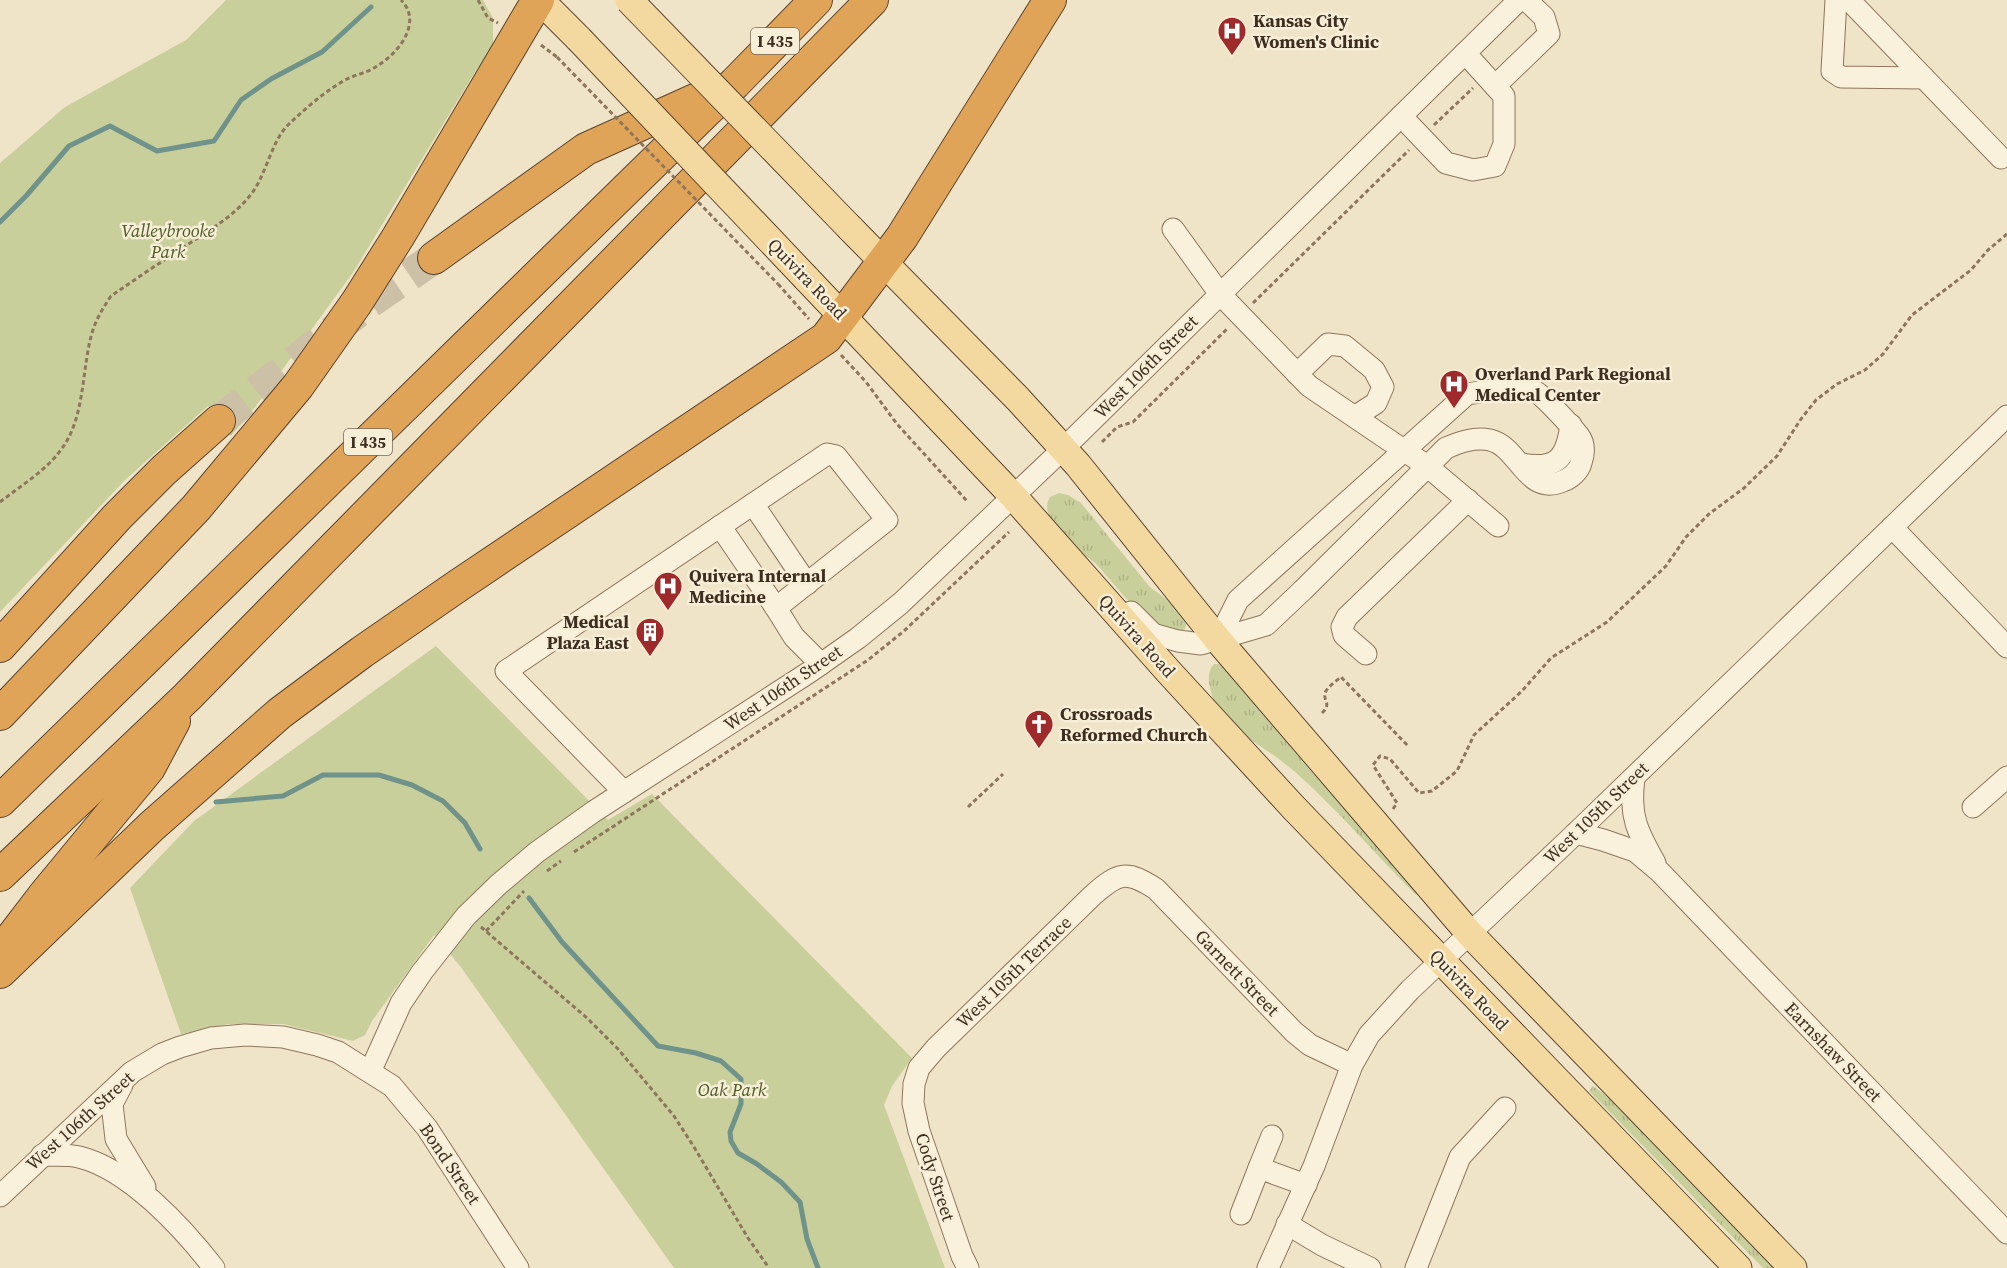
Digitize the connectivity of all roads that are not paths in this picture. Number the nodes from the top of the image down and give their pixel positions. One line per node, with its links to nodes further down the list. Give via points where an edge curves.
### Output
1 (539, 0): 20 (main road, Quivira Road, bridge); 43 (highway, via 398,237 298,387 196,508)
2 (629, 0): 18 (main road, bridge)
3 (816, 0): 12 (highway, I 435)
4 (872, 0): 42 (highway, I 435)
5 (1050, 0): 18 (highway)
6 (1519, 0): 10 (street, West 106th Street)
7 (1526, 0): 13 (street, via 1544,17 1549,34)
8 (1836, 0): 11 (street, via 1832,71 1841,77)
9 (1849, 0): 11 (street)
10 (1465, 53): 13 (street); 14 (street, West 106th Street)
11 (1924, 78): 15 (street)
12 (735, 82): 17 (highway, via 586,149); 47 (highway, I 435)
13 (1488, 83): 14 (street, via 1504,96 1504,144 1495,166 1473,170 1446,163)
14 (1401, 116): 19 (street, West 106th Street)
15 (2001, 158)
16 (1173, 229): 19 (street)
17 (434, 258)
18 (884, 261): 20 (highway); 25 (main road)
19 (1220, 294): 21 (street); 25 (street, West 106th Street)
20 (843, 316): 28 (main road, Quivira Road); 56 (highway, via 826,338 459,585 280,713 152,826)
21 (1297, 374): 22 (street); 22 (street, via 1329,344 1345,346 1374,370 1383,387 1376,403)
22 (1356, 416): 26 (street)
23 (2007, 416): 33 (street, West 105th Street)
24 (219, 421): 38 (highway, via 117,517)
25 (1063, 449): 28 (street, West 106th Street); 37 (main road)
26 (1403, 450): 27 (street); 27 (street, via 1467,394 1516,388 1533,390 1571,425 1582,440 1584,454 1580,467 1570,478 1551,486 1534,481 1521,464 1492,441 1459,442); 37 (street, via 1238,600)
27 (1427, 466): 29 (street); 37 (street, via 1266,624)
28 (1013, 495): 34 (main road, Quivira Road); 41 (street, West 106th Street, via 901,603)
29 (1468, 500): 32 (street); 40 (street, via 1347,617 1342,627 1344,635)
30 (753, 504): 31 (street); 35 (street); 35 (street, via 827,454 836,456 887,520)
31 (720, 526): 36 (street); 46 (street, via 506,671)
32 (1498, 526)
33 (1892, 527): 39 (street); 45 (street, West 105th Street)
34 (1068, 557): 37 (street, via 1097,572 1153,634 1201,644); 55 (main road, Quivira Road, via 1294,808)
35 (807, 584): 36 (street)
36 (776, 608): 41 (street, via 794,637)
37 (1218, 640): 53 (main road)
38 (0, 646)
39 (2007, 647)
40 (1366, 654)
41 (821, 664): 46 (street, West 106th Street)
42 (187, 697): 51 (highway, I 435); 54 (highway, via 149,768)
43 (0, 714)
44 (2007, 777): 48 (street)
45 (1634, 778): 49 (street, West 105th Street); 50 (street, Earnshaw Street, via 1634,821)
46 (624, 792): 58 (street, West 106th Street, via 537,852 466,916 401,1003)
47 (0, 801)
48 (1973, 807)
49 (1576, 833): 50 (street, Earnshaw Street, via 1635,851); 53 (street, West 105th Street)
50 (1660, 872): 70 (street, Earnshaw Street)
51 (0, 874)
52 (1127, 875): 57 (street, Garnett Street, via 1156,889 1301,1039); 60 (street, West 105th Terrace, via 1112,880 1093,895 944,1040 919,1068)
53 (1470, 934): 55 (street, West 105th Street); 78 (main road)
54 (0, 953)
55 (1441, 961): 57 (street, West 105th Street, via 1369,1035); 77 (main road, Quivira Road)
56 (0, 972)
57 (1352, 1065): 65 (street, West 105th Street)
58 (370, 1072): 59 (street, West 106th Street, via 338,1052 317,1045 283,1037 245,1035 211,1038 180,1047); 72 (street, Bond Street, via 392,1086 427,1128)
59 (124, 1079): 63 (street, West 106th Street); 67 (street, via 112,1104 116,1139)
60 (914, 1084): 73 (street, Cody Street, via 913,1103 920,1131)
61 (1505, 1108): 76 (street, via 1460,1157)
62 (1272, 1136): 64 (street)
63 (42, 1155): 66 (street, West 106th Street); 67 (street, via 78,1156 119,1173)
64 (1259, 1168): 65 (street); 68 (street)
65 (1306, 1185): 69 (street, West 105th Street)
66 (0, 1196)
67 (157, 1205): 71 (street)
68 (1242, 1214)
69 (1287, 1224): 74 (street, West 105th Street); 75 (street)
70 (2007, 1233)
71 (214, 1268)
72 (518, 1268)
73 (968, 1268)
74 (1268, 1268)
75 (1370, 1268)
76 (1416, 1268)
77 (1738, 1268)
78 (1793, 1268)

